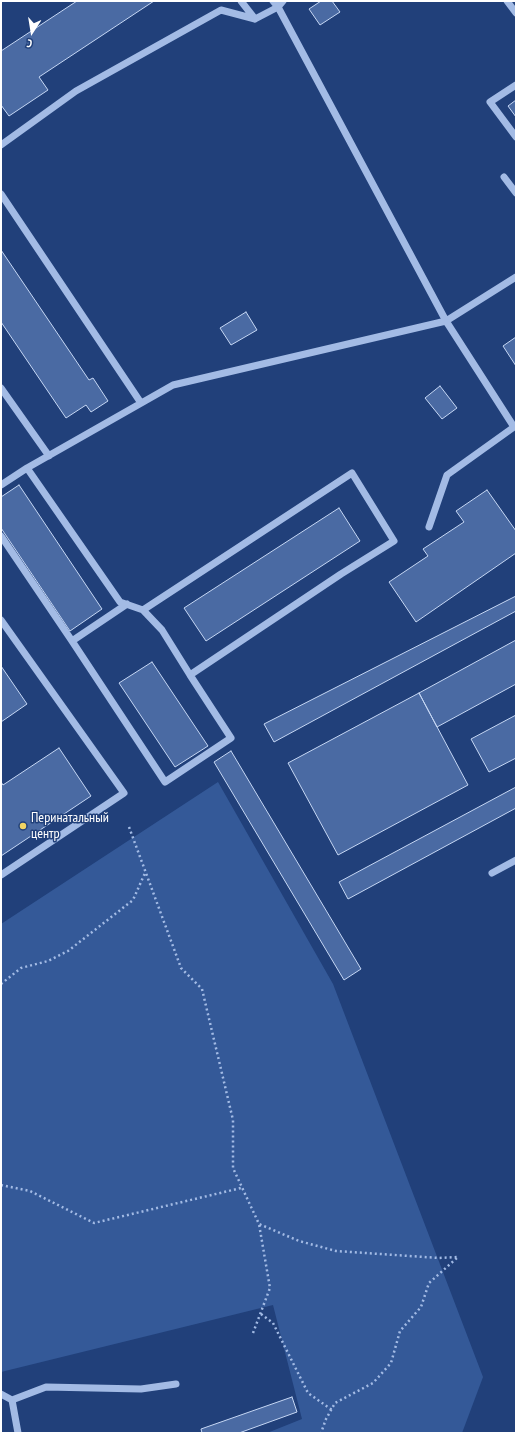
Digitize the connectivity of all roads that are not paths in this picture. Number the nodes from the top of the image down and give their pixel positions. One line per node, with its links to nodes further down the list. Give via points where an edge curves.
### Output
1 (241, 1): 5 (street)
2 (507, 1): 4 (street)
3 (278, 3): 5 (street); 13 (street)
4 (516, 13)
5 (255, 20): 8 (street, via 221,10 76,91)
6 (516, 85): 7 (street, via 490,102)
7 (516, 137)
8 (1, 145)
9 (504, 177): 10 (street)
10 (516, 193)
11 (1, 194): 15 (street)
12 (516, 277): 13 (street)
13 (446, 321): 15 (street, via 173,385); 16 (street)
14 (1, 388): 17 (street)
15 (141, 403): 17 (street)
16 (515, 428): 20 (street, via 447,475)
17 (49, 456): 18 (street)
18 (26, 468): 19 (street); 22 (street, via 120,602)
19 (1, 485)
20 (429, 527)
21 (1, 536): 25 (street)
22 (127, 604): 23 (street); 25 (street)
23 (143, 610): 26 (street, via 162,630); 26 (street, via 352,473 394,541)
24 (1, 620): 29 (street, via 124,793)
25 (72, 641): 26 (street, via 165,782 231,738)
26 (190, 675)
27 (516, 860): 28 (street)
28 (492, 873)
29 (1, 875)
30 (176, 1384): 32 (street, via 141,1390 46,1387)
31 (1, 1394): 32 (street)
32 (12, 1400): 33 (street)
33 (18, 1433)

